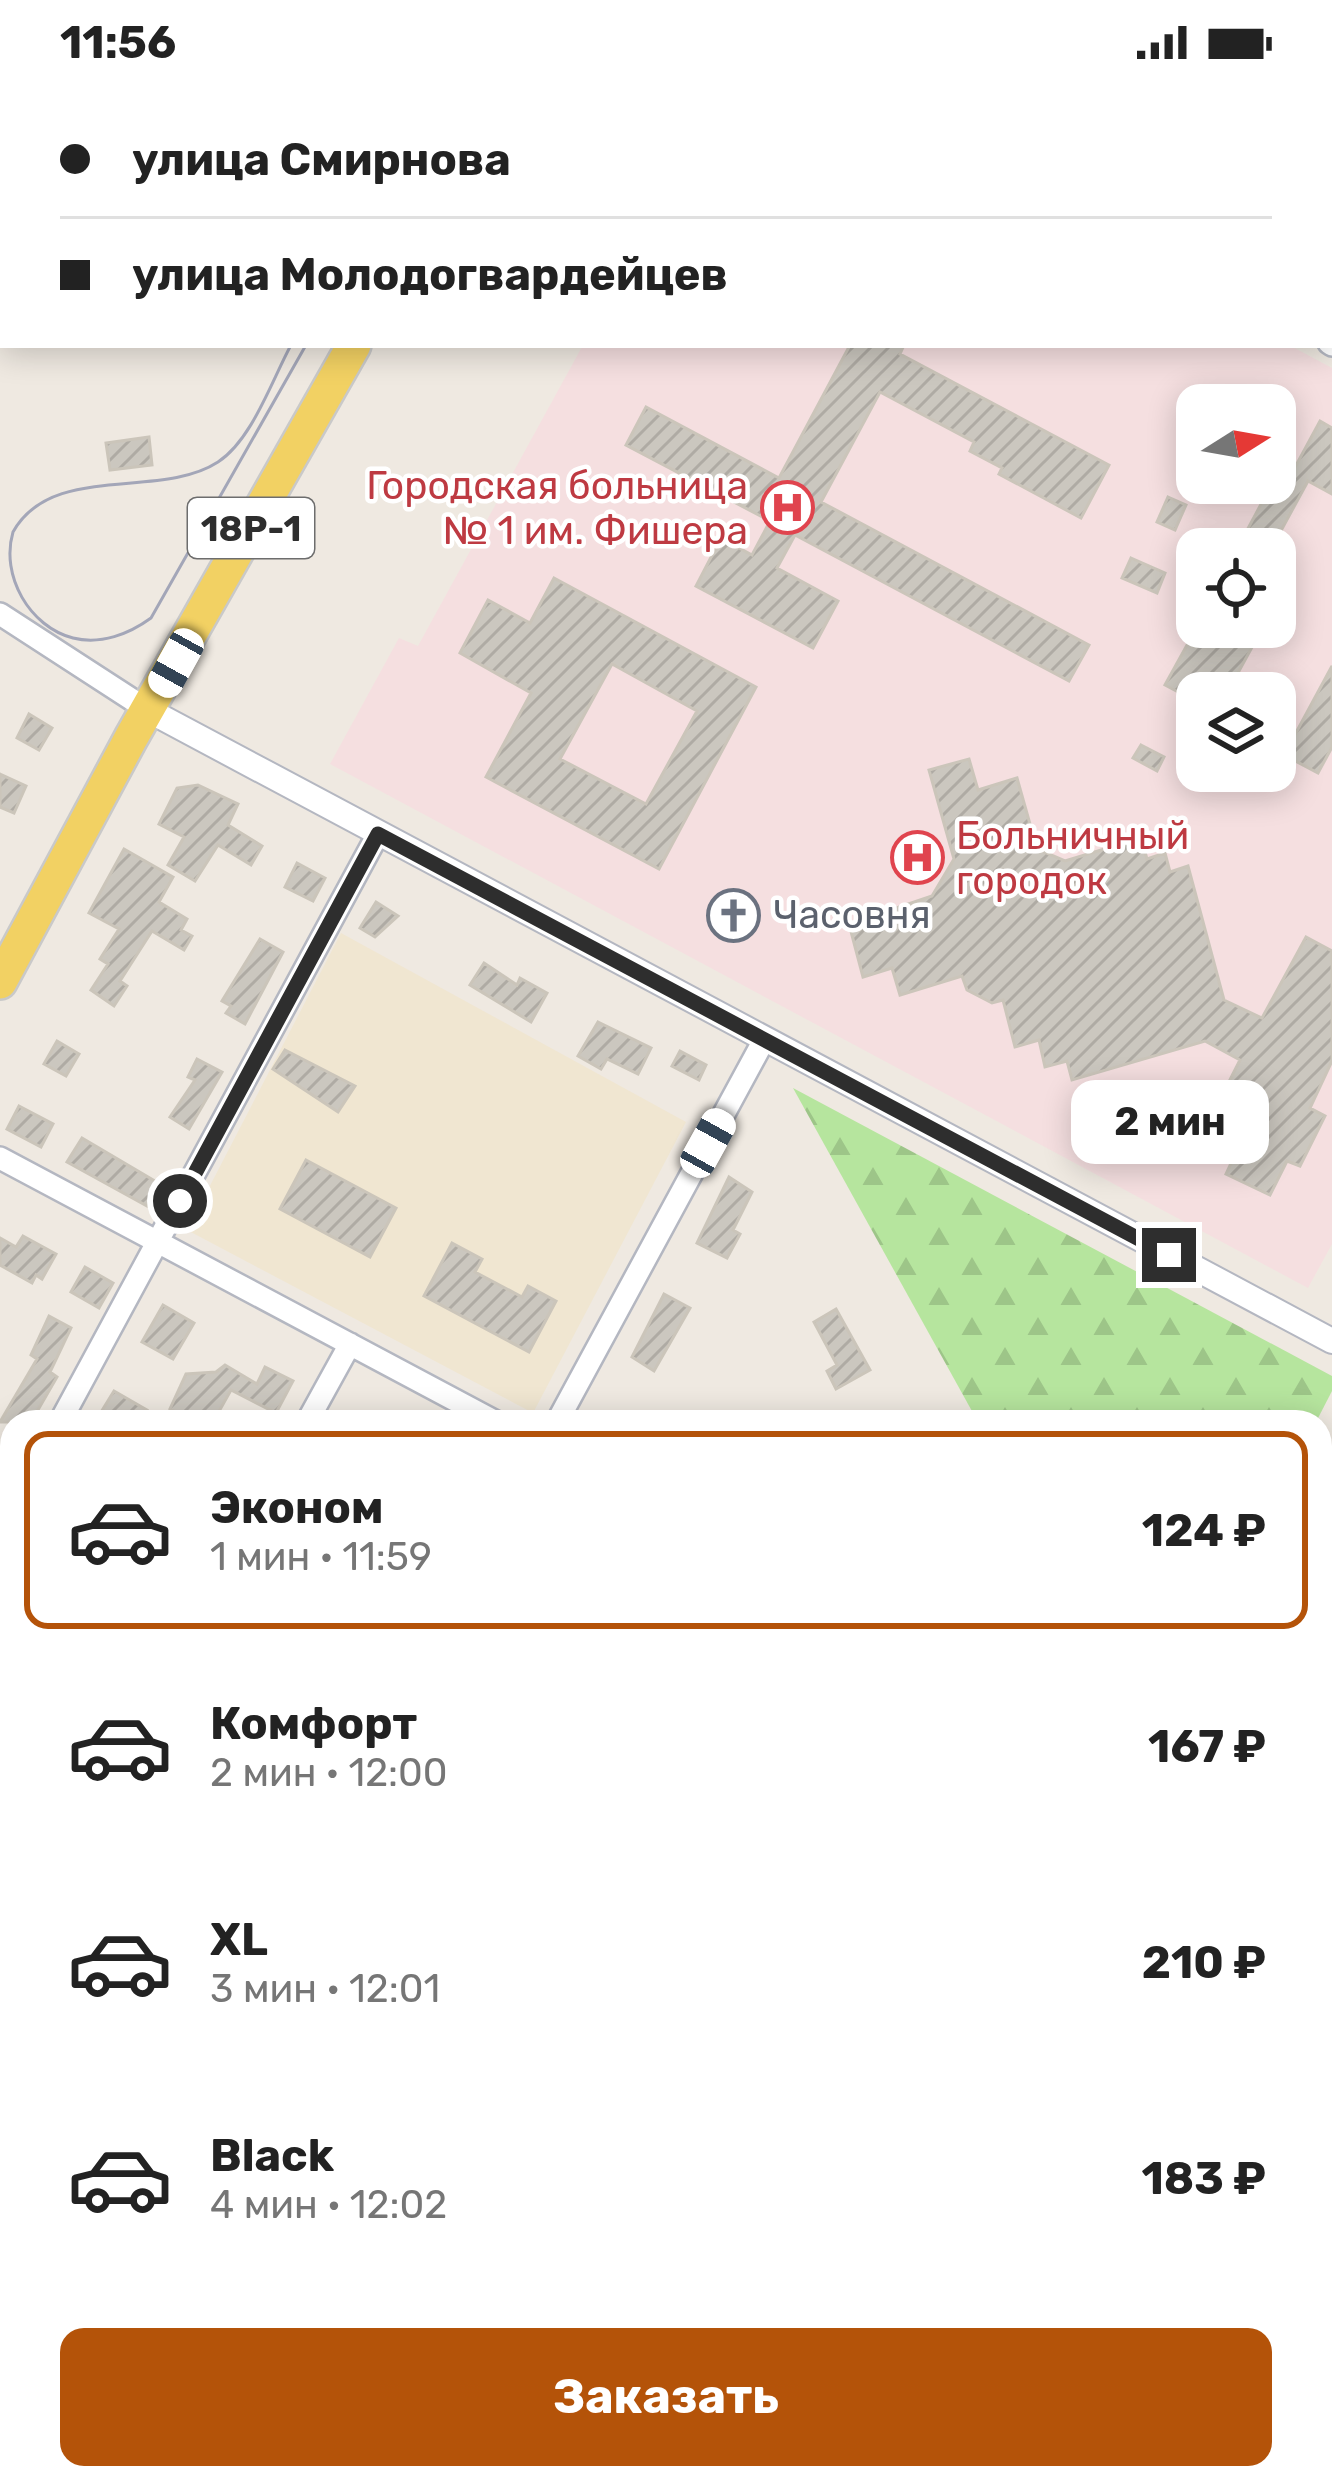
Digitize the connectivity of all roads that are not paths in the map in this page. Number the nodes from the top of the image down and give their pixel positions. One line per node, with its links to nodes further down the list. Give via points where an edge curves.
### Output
1 (352, 348): 3 (main road, 18Р-1)
2 (0, 614): 3 (street)
3 (148, 710): 4 (street); 5 (main road, 18Р-1)
4 (378, 834): 6 (street); 8 (street)
5 (0, 982)
6 (764, 1040): 9 (street); 14 (street)
7 (0, 1158): 8 (street)
8 (159, 1240): 10 (street); 11 (street)
9 (1332, 1341)
10 (350, 1344): 12 (street); 13 (street)
11 (67, 1410)
12 (314, 1410)
13 (474, 1410)
14 (563, 1410)

